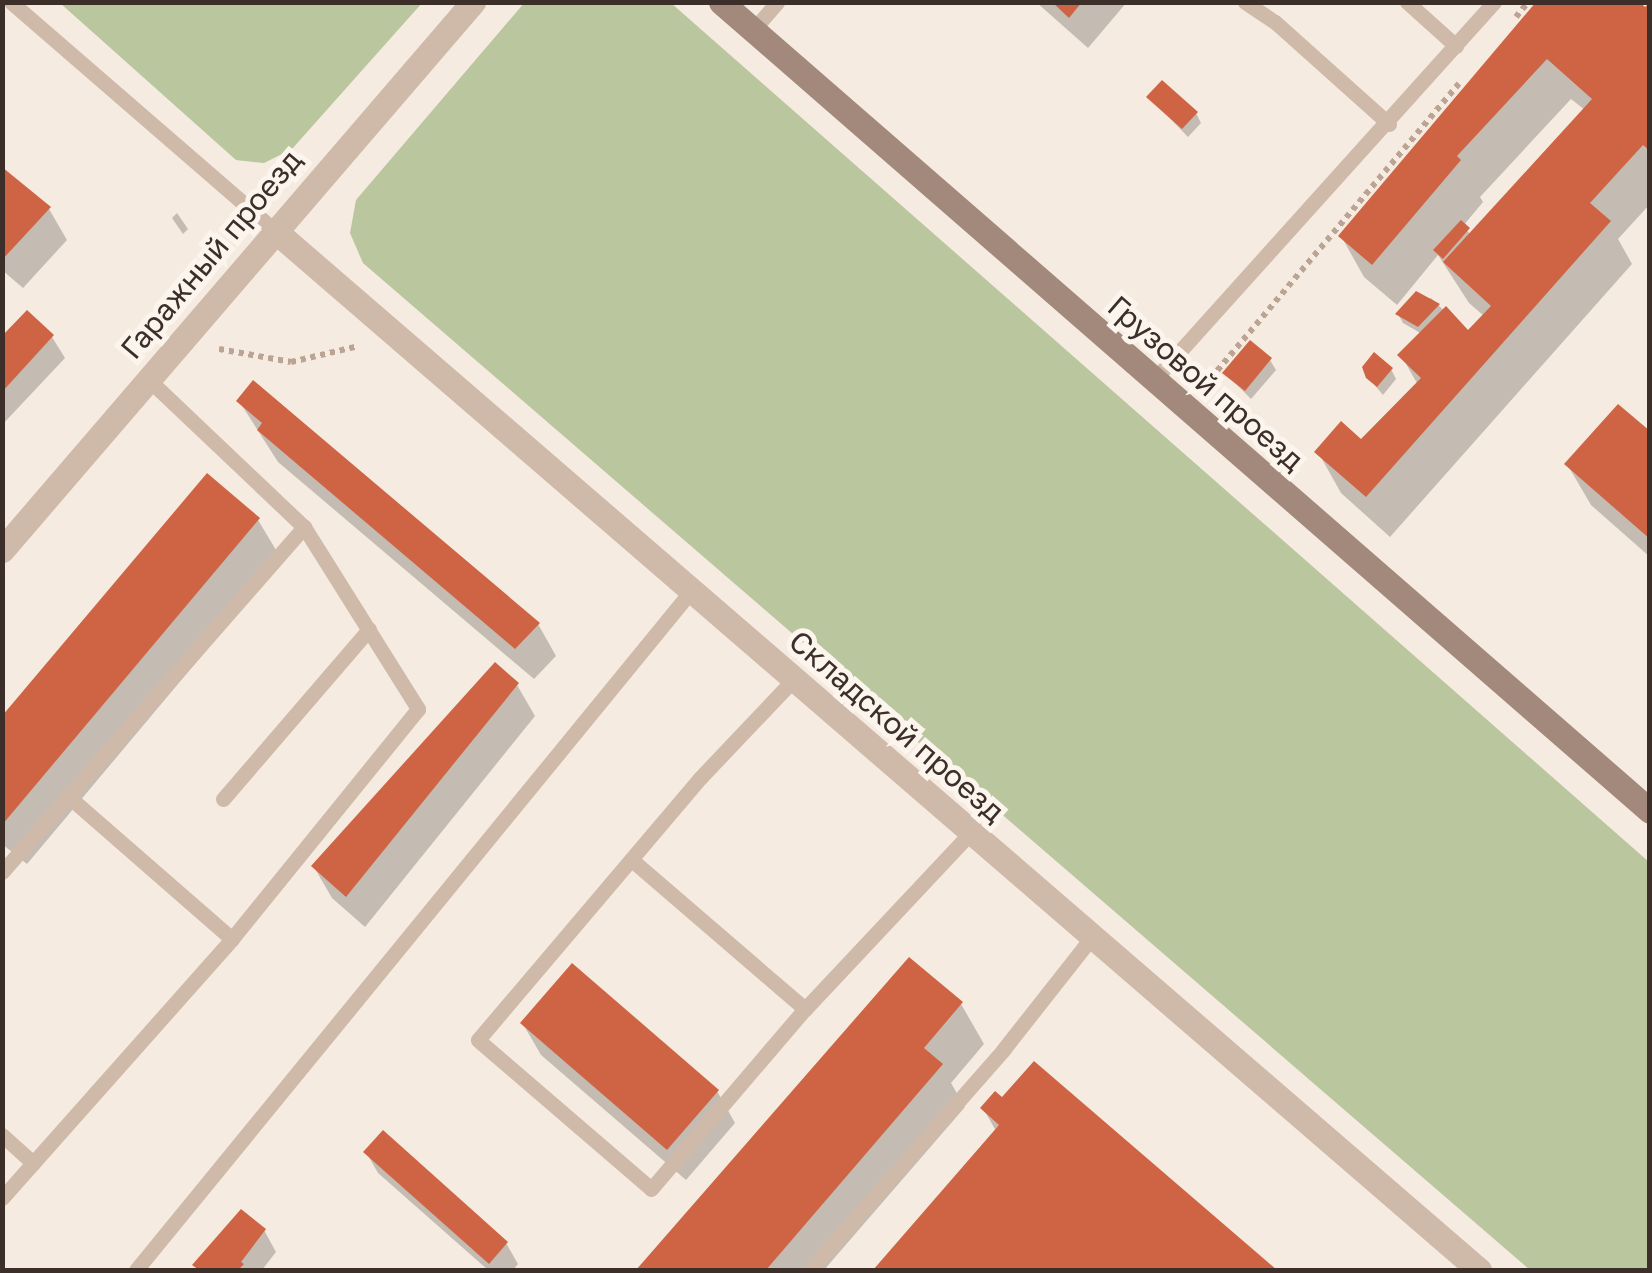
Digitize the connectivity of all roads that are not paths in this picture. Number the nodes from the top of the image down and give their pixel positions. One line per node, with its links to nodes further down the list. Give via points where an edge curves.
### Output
1 (10, 2): 11 (lane)
2 (473, 2): 11 (street, Гаражный проезд)
3 (721, 2): 8 (street, Грузовой проезд)
4 (777, 2): 8 (lane)
5 (1245, 2): 10 (lane)
6 (1407, 2): 9 (lane)
7 (1494, 2): 9 (lane)
8 (753, 30): 13 (street, Грузовой проезд)
9 (1456, 46): 10 (lane)
10 (1389, 124): 13 (lane)
11 (274, 230): 12 (street, Гаражный проезд); 16 (street, Складской проезд)
12 (148, 378): 14 (lane); 15 (street, Гаражный проезд)
13 (1153, 381): 21 (street, Грузовой проезд)
14 (304, 527): 17 (lane); 19 (lane)
15 (2, 550)
16 (692, 591): 18 (street, Складской проезд); 31 (lane)
17 (369, 629): 20 (lane); 26 (lane, via 418,710)
18 (794, 679): 22 (street, Складской проезд); 23 (lane)
19 (67, 795): 24 (lane); 26 (lane)
20 (224, 800)
21 (1650, 811)
22 (971, 832): 25 (street, Складской проезд); 27 (lane)
23 (633, 860): 27 (lane); 27 (lane, via 478,1040 651,1190)
24 (2, 872)
25 (1092, 937): 32 (lane); 33 (street, Складской проезд)
26 (232, 939): 29 (lane)
27 (805, 1009)
28 (2, 1136): 29 (lane)
29 (33, 1163): 30 (lane)
30 (2, 1198)
31 (136, 1270)
32 (810, 1270)
33 (1479, 1270)

